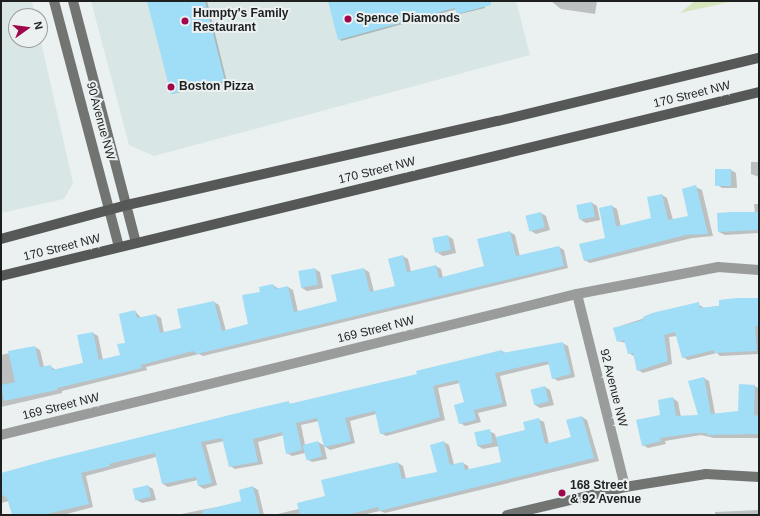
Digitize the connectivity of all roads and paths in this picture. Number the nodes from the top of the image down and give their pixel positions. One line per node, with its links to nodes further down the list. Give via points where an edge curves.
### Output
1 (54, 1): 6 (street, 90 Avenue NW)
2 (73, 1): 5 (street, 90 Avenue NW)
3 (759, 58): 5 (main road, 170 Street NW, via 498,121)
4 (759, 92): 8 (main road, 170 Street NW)
5 (127, 205): 6 (main road, 170 Street NW); 8 (street, 90 Avenue NW)
6 (109, 209): 7 (main road, 170 Street NW); 9 (street, 90 Avenue NW)
7 (1, 239)
8 (136, 243): 9 (main road, 170 Street NW)
9 (119, 247): 11 (main road, 170 Street NW)
10 (759, 270): 12 (street, 169 Street NW, via 718,267)
11 (1, 276)
12 (577, 294): 13 (street, 169 Street NW); 15 (street, 92 Avenue NW)
13 (1, 435)
14 (759, 477): 15 (street, via 706,474)
15 (625, 487): 16 (street)
16 (507, 515)

